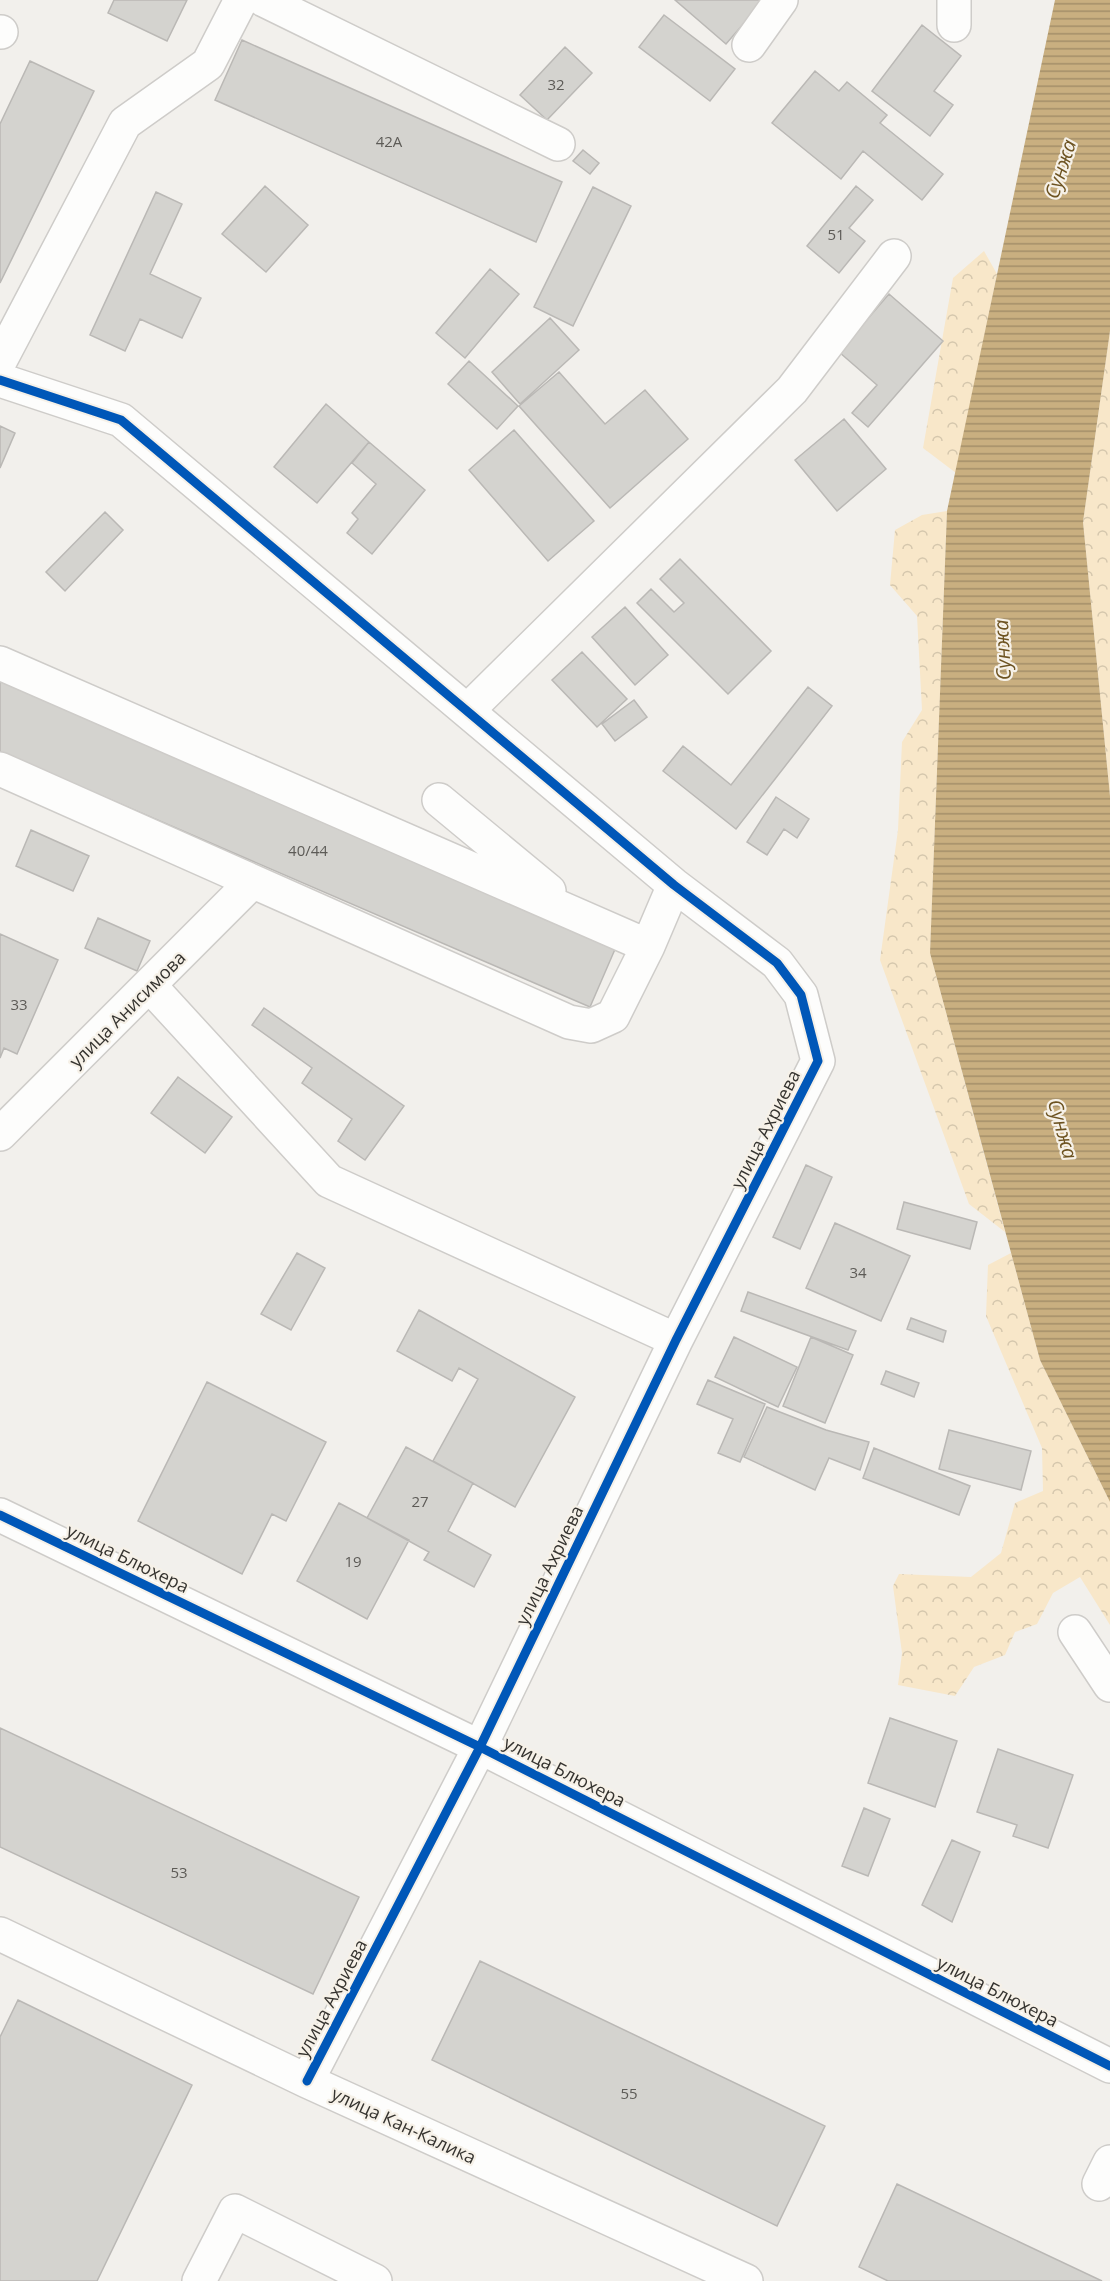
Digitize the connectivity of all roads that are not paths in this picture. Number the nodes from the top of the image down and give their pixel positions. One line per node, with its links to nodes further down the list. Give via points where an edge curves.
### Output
1 (241, 0): 7 (street, via 208,64 125,123)
2 (264, 0): 5 (street)
3 (782, 0): 4 (street)
4 (749, 45)
5 (558, 144)
6 (894, 256): 10 (street, via 792,390)
7 (0, 361)
8 (0, 380): 10 (street, via 121,420)
9 (0, 663): 15 (street)
10 (468, 710): 14 (street)
11 (0, 770): 13 (street)
12 (439, 800): 15 (street)
13 (252, 882): 16 (street, via 569,1022 591,1026 613,1016); 17 (street, улица Анисимова)
14 (674, 885): 16 (street); 19 (street, улица Ахриева, via 777,963 801,995 818,1061)
15 (580, 916): 16 (street)
16 (648, 946)
17 (150, 986): 18 (street, улица Анисимова); 19 (street, via 329,1181)
18 (0, 1134)
19 (676, 1340): 23 (street, улица Ахриева)
20 (0, 1515): 23 (street, улица Блюхера)
21 (1075, 1632): 22 (street)
22 (1110, 1685)
23 (480, 1747): 25 (street, улица Блюхера); 26 (street, улица Ахриева)
24 (0, 1934): 26 (street, улица Кан-Калика)
25 (1110, 2067)
26 (307, 2081): 29 (street, улица Кан-Калика)
27 (199, 2281): 28 (street, via 235,2211)
28 (375, 2281)
29 (746, 2281)

